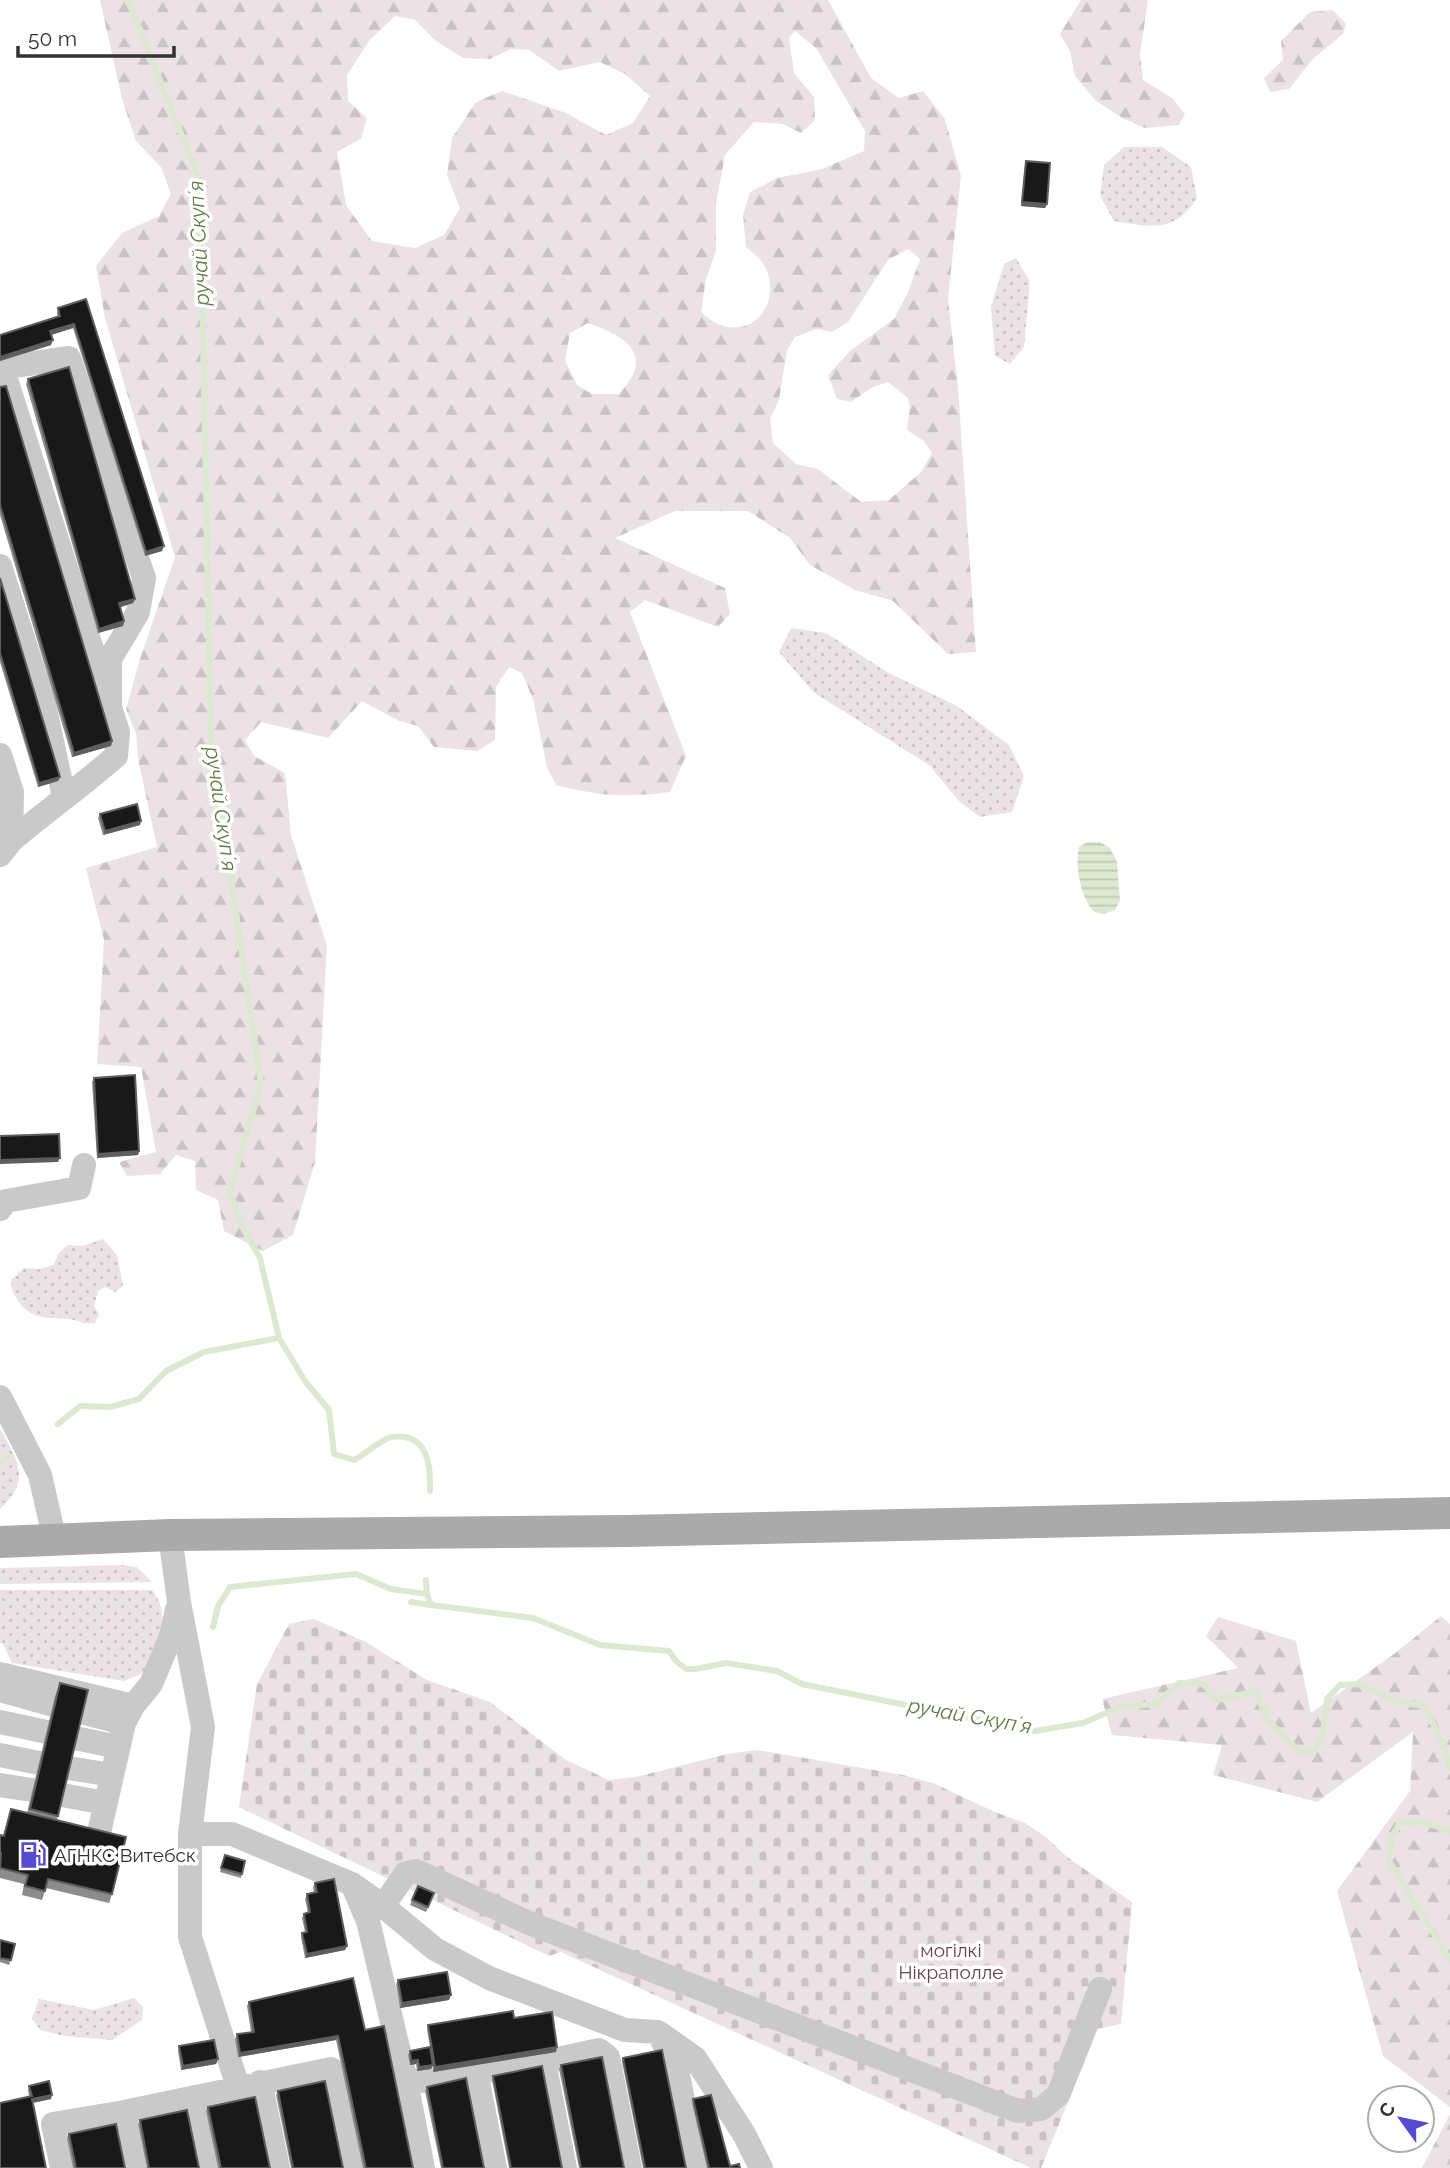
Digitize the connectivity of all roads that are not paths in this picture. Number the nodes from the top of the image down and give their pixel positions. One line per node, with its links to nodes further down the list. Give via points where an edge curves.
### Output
1 (1, 368): 3 (lane); 3 (lane, via 69,358 144,578 138,612 110,659)
2 (0, 566): 5 (lane, via 44,704)
3 (110, 707): 5 (lane, via 118,732 116,757)
4 (0, 755): 6 (lane, via 12,792)
5 (64, 797): 6 (lane)
6 (6, 848)
7 (84, 1165): 8 (lane, via 79,1188 6,1201)
8 (0, 1209)
9 (0, 1397): 12 (lane, via 40,1475)
10 (1450, 1513): 11 (main road, via 627,1531)
11 (170, 1535): 12 (main road); 14 (lane)
12 (55, 1541): 13 (main road)
13 (0, 1542)
14 (179, 1602): 23 (lane, via 171,1636); 27 (lane, via 203,1727)
15 (0, 1674): 23 (lane)
16 (0, 1690): 21 (lane)
17 (0, 1707): 21 (lane)
18 (0, 1723): 21 (lane)
19 (0, 1739): 21 (lane)
20 (0, 1755): 21 (lane)
21 (41, 1755): 24 (lane); 25 (lane); 26 (lane)
22 (70, 1761): 23 (lane); 23 (lane); 23 (lane)
23 (113, 1770)
24 (0, 1771)
25 (0, 1785)
26 (0, 1800)
27 (190, 1834): 28 (lane, via 232,1834); 37 (lane, via 191,1937)
28 (352, 1885): 29 (lane); 36 (lane, via 368,1921)
29 (383, 1906): 30 (lane, via 406,1873 416,1871 528,1923 1018,2111 1041,2109 1058,2095); 31 (lane, via 435,1949 488,1978)
30 (1100, 1989)
31 (625, 2030): 32 (lane); 33 (lane)
32 (659, 2032): 49 (lane, via 677,2069); 50 (lane, via 695,2058)
33 (608, 2057): 34 (lane, via 598,2050); 48 (lane)
34 (544, 2062): 35 (lane); 47 (lane)
35 (476, 2072): 36 (lane, via 416,2082); 46 (lane)
36 (405, 2077): 45 (lane)
37 (249, 2085): 38 (lane); 43 (lane); 44 (lane, via 331,2069)
38 (195, 2097): 39 (lane); 42 (lane)
39 (124, 2112): 40 (lane, via 53,2124); 41 (lane)
40 (62, 2168)
41 (135, 2168)
42 (209, 2168)
43 (278, 2168)
44 (352, 2168)
45 (423, 2168)
46 (495, 2168)
47 (565, 2168)
48 (630, 2168)
49 (696, 2168)
50 (761, 2168)

